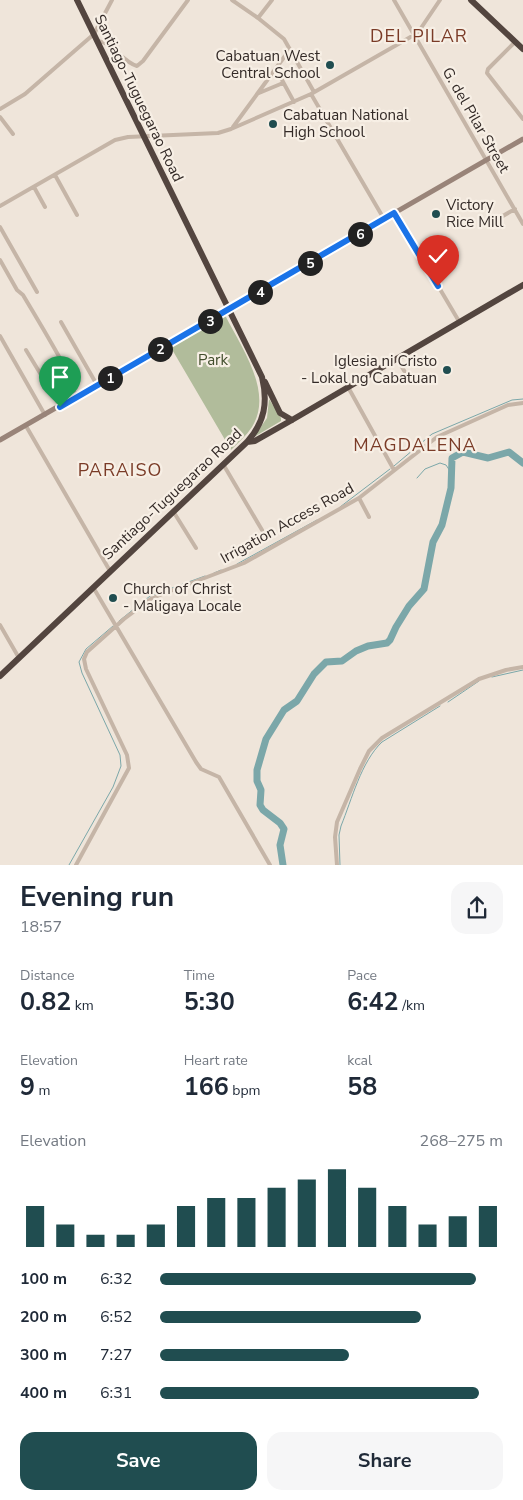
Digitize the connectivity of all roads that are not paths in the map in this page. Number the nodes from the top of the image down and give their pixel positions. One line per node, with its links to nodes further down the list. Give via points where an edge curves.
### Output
1 (77, 0): 10 (highway, Santiago-Tuguegarao Road)
2 (112, 0): 10 (street)
3 (188, 0): 12 (street, via 137,66 108,43)
4 (232, 0): 9 (street)
5 (272, 0): 9 (street)
6 (394, 0): 11 (street, G. del Pilar Street)
7 (440, 0): 11 (street)
8 (471, 0): 13 (highway)
9 (258, 18): 15 (street, via 284,39)
10 (94, 34): 12 (highway, Santiago-Tuguegarao Road); 21 (street, via 25,94)
11 (414, 35): 19 (street); 28 (street, G. del Pilar Street)
12 (98, 41): 26 (highway, Santiago-Tuguegarao Road)
13 (515, 42): 14 (highway); 23 (street, via 487,73)
14 (523, 49)
15 (290, 50): 16 (street); 19 (street)
16 (276, 69): 17 (street); 18 (street)
17 (283, 83): 18 (street); 20 (street)
18 (259, 92): 24 (street)
19 (312, 93): 20 (street); 37 (street)
20 (294, 102): 24 (street)
21 (0, 109)
22 (0, 117): 25 (street)
23 (523, 118)
24 (231, 129): 26 (street, via 218,134)
25 (13, 134)
26 (145, 136): 29 (street, via 115,140); 44 (highway, Santiago-Tuguegarao Road)
27 (523, 138): 28 (street)
28 (486, 160): 33 (street, G. del Pilar Street); 34 (street)
29 (55, 175): 30 (street); 35 (street)
30 (34, 187): 31 (street); 32 (street)
31 (0, 206)
32 (45, 207)
33 (515, 209): 36 (street, G. del Pilar Street); 38 (street)
34 (394, 213): 37 (street); 46 (street)
35 (77, 215)
36 (521, 218): 39 (street, G. del Pilar Street)
37 (384, 219): 44 (street)
38 (494, 221)
39 (523, 224)
40 (0, 227): 43 (street)
41 (0, 260): 54 (street, via 70,377)
42 (523, 285): 46 (highway)
43 (37, 292)
44 (229, 310): 50 (highway, Santiago-Tuguegarao Road); 52 (street)
45 (61, 322): 52 (street)
46 (460, 322): 49 (highway)
47 (0, 336): 57 (street)
48 (26, 350): 56 (street)
49 (397, 358): 51 (street); 53 (highway)
50 (262, 377): 58 (highway, via 280,413); 61 (highway, Santiago-Tuguegarao Road, via 265,406 259,426)
51 (411, 382)
52 (97, 385): 54 (street)
53 (348, 387): 58 (highway); 63 (street)
54 (77, 398): 56 (street)
55 (523, 403): 63 (street, Irrigation Access Road, via 508,405 437,437)
56 (60, 407): 57 (street)
57 (45, 415): 59 (street)
58 (292, 420): 61 (highway)
59 (26, 426): 60 (street); 69 (street)
60 (0, 440)
61 (248, 442): 62 (highway, Santiago-Tuguegarao Road)
62 (223, 464): 65 (highway, Santiago-Tuguegarao Road); 67 (street)
63 (394, 470): 64 (street, Irrigation Access Road)
64 (359, 498): 66 (street); 72 (street, Irrigation Access Road, via 236,568 152,598)
65 (173, 511): 68 (street); 69 (highway, Santiago-Tuguegarao Road)
66 (370, 517)
67 (262, 530)
68 (196, 548)
69 (110, 571): 70 (highway, Santiago-Tuguegarao Road)
70 (94, 587): 72 (street); 73 (highway, Santiago-Tuguegarao Road)
71 (0, 625): 73 (street)
72 (117, 626): 76 (street, Irrigation Access Road, via 87,652 84,659 89,677 127,755 129,768); 77 (street, via 196,762 201,769 219,777)
73 (19, 658): 75 (highway, Santiago-Tuguegarao Road)
74 (523, 667): 78 (street, via 479,679 382,738 369,751 337,822)
75 (0, 676)
76 (76, 865)
77 (270, 865)
78 (337, 865)

